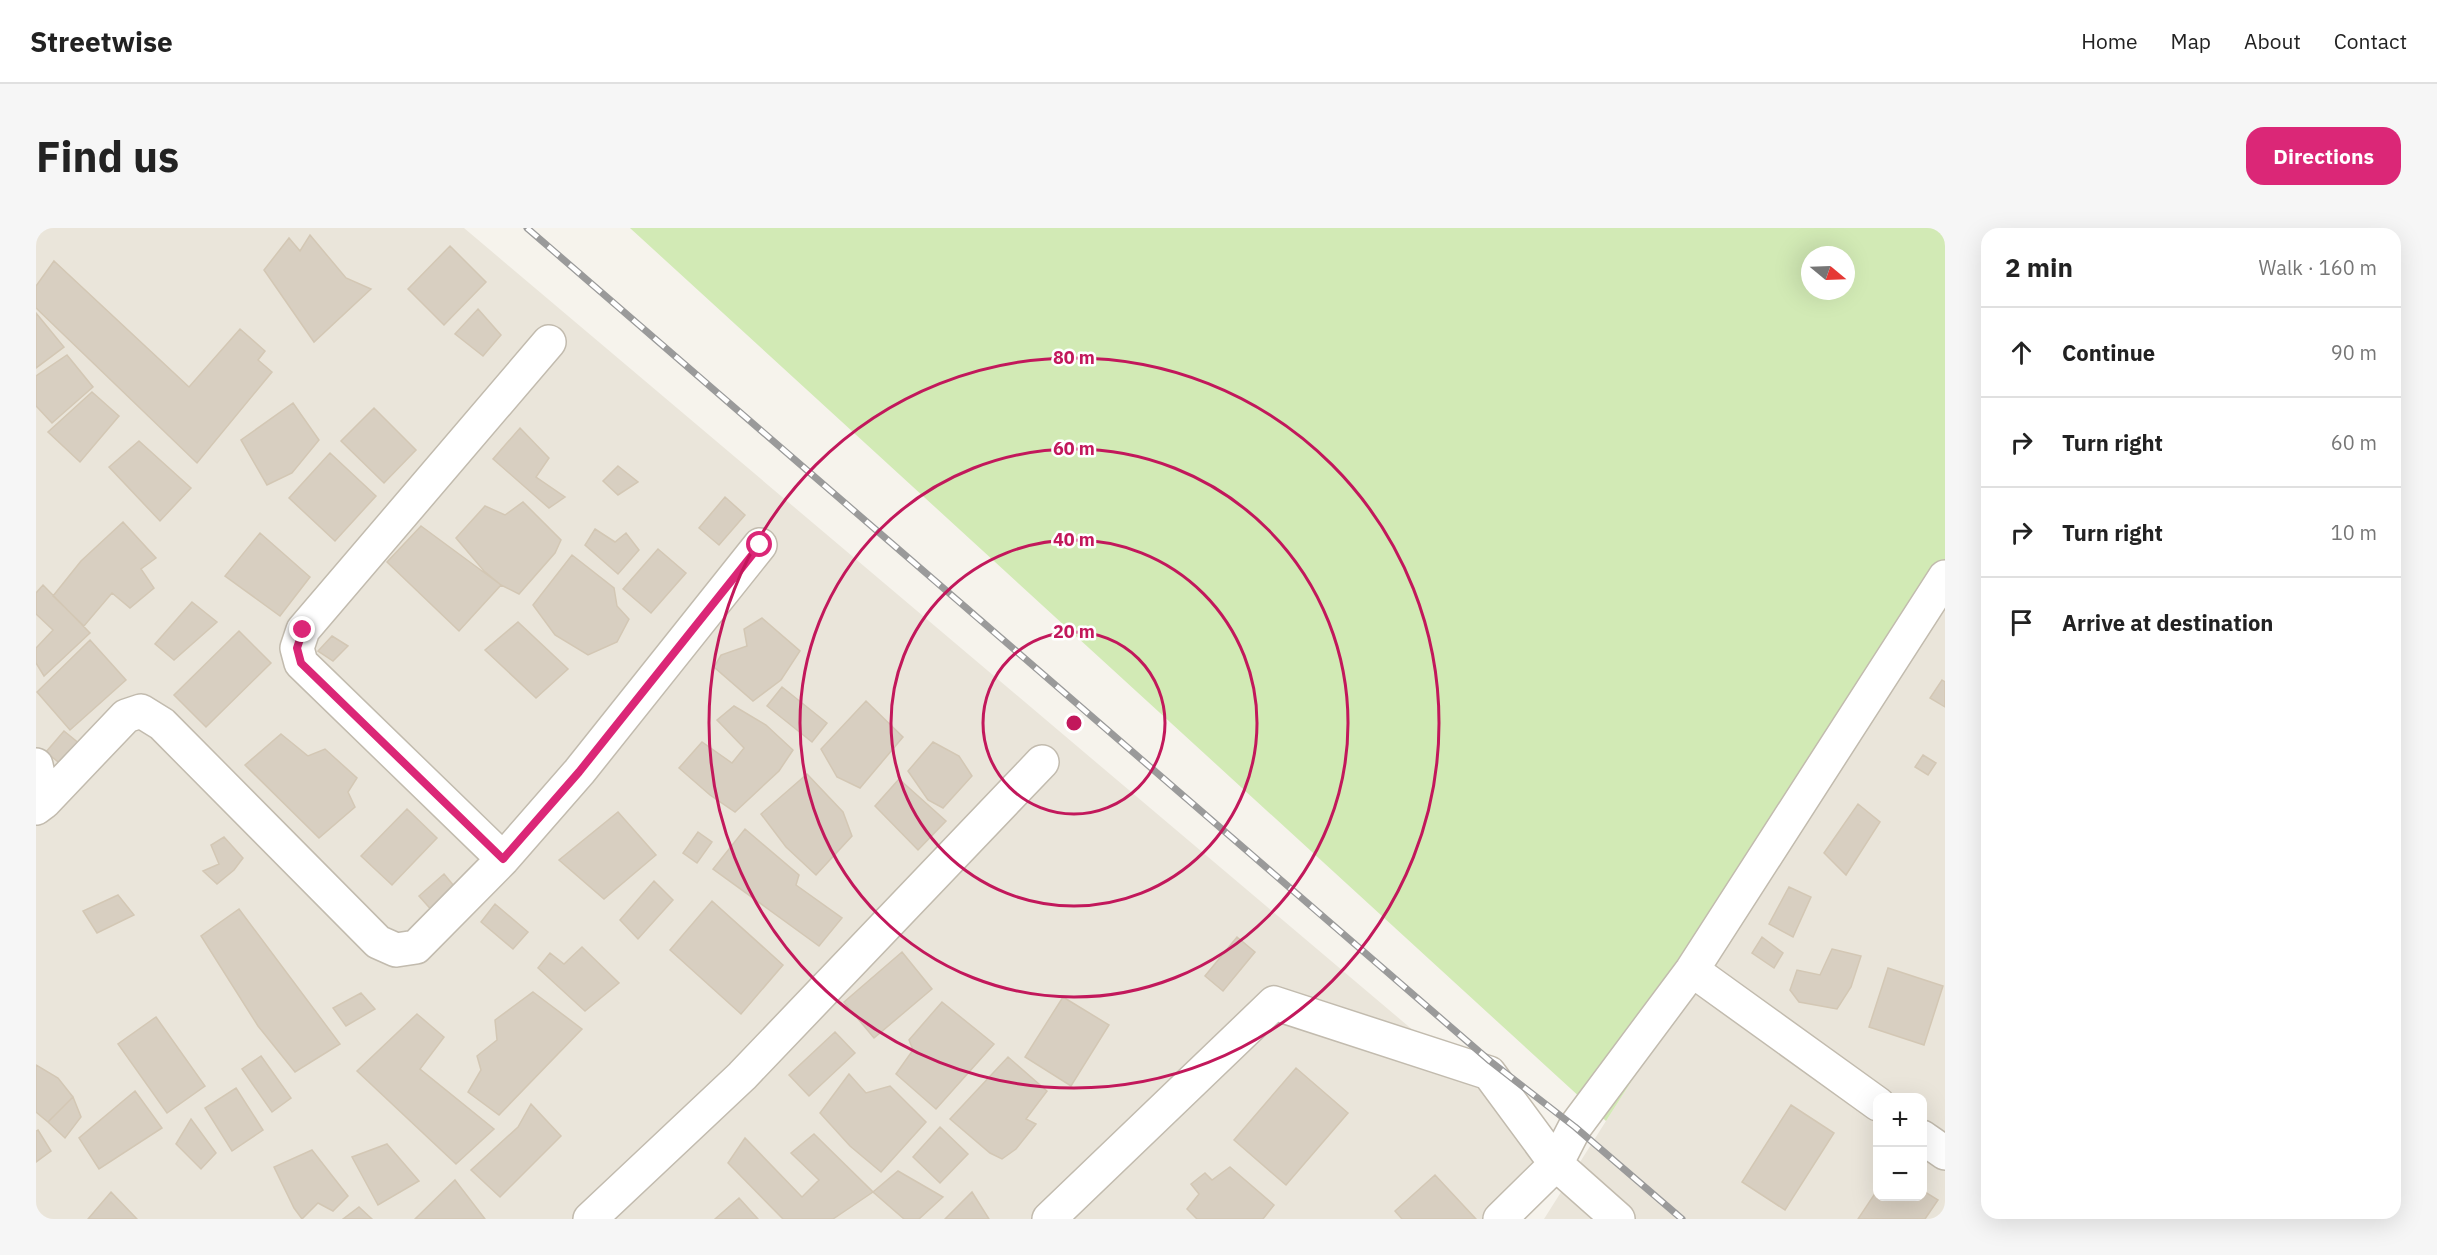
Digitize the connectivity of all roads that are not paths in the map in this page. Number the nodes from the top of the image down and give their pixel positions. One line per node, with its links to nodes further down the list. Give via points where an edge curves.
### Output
1 (549, 342): 7 (street, via 303,630 297,648 301,663)
2 (760, 545): 7 (street, via 579,772)
3 (1945, 578): 8 (street)
4 (1042, 762): 13 (street, via 742,1076)
5 (36, 765): 6 (street)
6 (40, 805): 7 (street, via 126,716 141,711 162,724 378,942 396,950 416,947)
7 (503, 859)
8 (1692, 970): 9 (street); 12 (street, via 1575,1127)
9 (1873, 1100)
10 (1927, 1140): 11 (street)
11 (1945, 1154)
12 (1556, 1164): 14 (street, via 1489,1073 1274,1003); 15 (street); 16 (street)
13 (590, 1219)
14 (1050, 1219)
15 (1500, 1219)
16 (1618, 1219)

